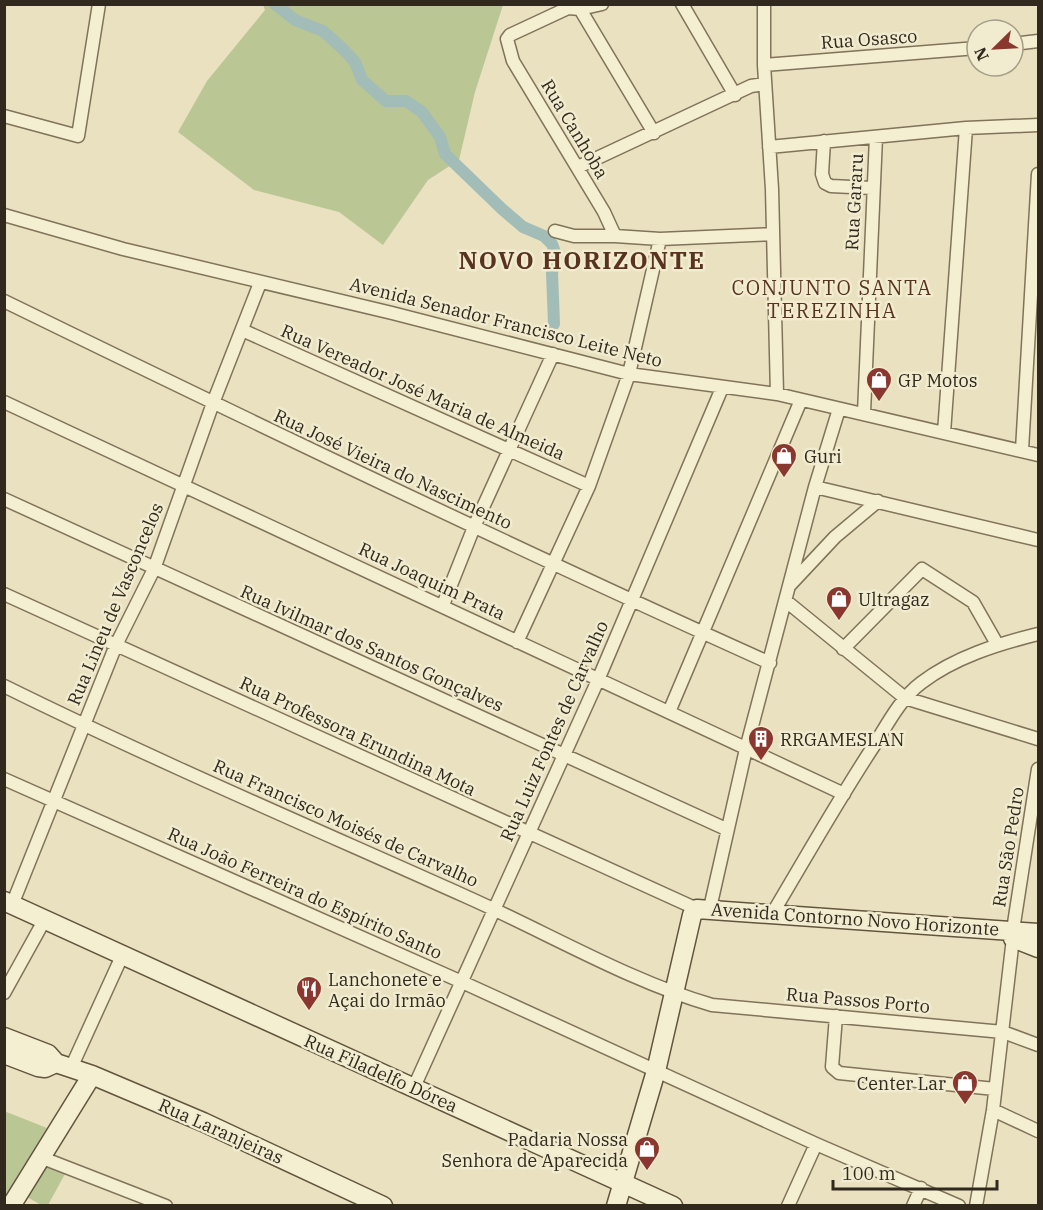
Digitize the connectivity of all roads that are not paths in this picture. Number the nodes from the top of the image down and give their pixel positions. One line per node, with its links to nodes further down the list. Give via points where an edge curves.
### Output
1 (99, 4): 10 (street, via 78,136)
2 (602, 4): 5 (street)
3 (682, 4): 9 (street)
4 (764, 4): 7 (street)
5 (577, 8): 13 (street); 17 (street, Rua Canhoba, via 515,31 507,39 513,61)
6 (965, 49): 7 (street, Rua Osasco)
7 (764, 65): 8 (street)
8 (765, 84): 9 (street); 16 (street)
9 (735, 94): 13 (street)
10 (4, 116)
11 (1038, 124): 12 (street)
12 (966, 128): 14 (street); 38 (street)
13 (654, 133): 17 (street)
14 (876, 137): 15 (street); 19 (street, Rua Gararu)
15 (824, 141): 16 (street); 19 (street, via 825,183)
16 (769, 147): 23 (street)
17 (578, 167): 24 (street, Rua Canhoba)
18 (1038, 174): 20 (street)
19 (872, 188): 37 (street, Rua Gararu)
20 (1038, 207): 39 (street)
21 (4, 215): 26 (street, Avenida Senador Francisco Leite Neto)
22 (555, 231): 24 (street, via 574,236)
23 (773, 234): 25 (street); 32 (street)
24 (615, 236): 25 (street)
25 (660, 239): 30 (street)
26 (260, 283): 28 (street, Rua Lineu de Vasconcelos); 29 (street, Avenida Senador Francisco Leite Neto)
27 (4, 301): 35 (street, Rua José Vieira do Nascimento)
28 (242, 330): 35 (street, Rua Lineu de Vasconcelos); 40 (street, Rua Vereador José Maria de Almeida)
29 (553, 354): 30 (street, Avenida Senador Francisco Leite Neto); 40 (street)
30 (629, 374): 31 (street, Avenida Senador Francisco Leite Neto); 42 (street)
31 (722, 388): 32 (street, Avenida Senador Francisco Leite Neto); 54 (street, Rua Luiz Fontes de Carvalho)
32 (777, 394): 33 (street, Avenida Senador Francisco Leite Neto)
33 (801, 400): 36 (street, Avenida Senador Francisco Leite Neto); 56 (street)
34 (4, 402): 43 (street, Rua Joaquim Prata)
35 (213, 403): 43 (street, Rua Lineu de Vasconcelos); 47 (street, Rua José Vieira do Nascimento)
36 (839, 409): 37 (street, Avenida Senador Francisco Leite Neto); 44 (street)
37 (864, 413): 38 (street, Avenida Senador Francisco Leite Neto)
38 (944, 433): 39 (street, Avenida Senador Francisco Leite Neto)
39 (1022, 450): 41 (street, Avenida Senador Francisco Leite Neto)
40 (510, 451): 42 (street, Rua Vereador José Maria de Almeida); 47 (street)
41 (1038, 455)
42 (589, 486): 49 (street)
43 (184, 487): 50 (street, Rua Lineu de Vasconcelos); 55 (street, Rua Joaquim Prata)
44 (815, 487): 46 (street); 51 (street)
45 (4, 499): 50 (street, Rua Ivilmar dos Santos Gonçalves)
46 (878, 501): 48 (street); 51 (street, via 834,537)
47 (474, 527): 49 (street, Rua José Vieira do Nascimento); 55 (street)
48 (1038, 540)
49 (554, 564): 54 (street, Rua José Vieira do Nascimento); 58 (street)
50 (154, 569): 60 (street, Rua Lineu de Vasconcelos); 70 (street, Rua Ivilmar dos Santos Gonçalves)
51 (789, 585): 53 (street)
52 (4, 594): 60 (street, Rua Professora Erundina Mota)
53 (786, 601): 61 (street); 62 (street)
54 (632, 602): 56 (street, Rua José Vieira do Nascimento); 63 (street, Rua Luiz Fontes de Carvalho)
55 (443, 605): 58 (street, Rua Joaquim Prata)
56 (702, 632): 62 (street, Rua José Vieira do Nascimento); 66 (street)
57 (1038, 634): 59 (street)
58 (517, 642): 63 (street, Rua Joaquim Prata)
59 (997, 644): 61 (street, via 973,602 922,569); 65 (street, via 941,670)
60 (116, 645): 67 (street, Rua Lineu de Vasconcelos); 76 (street, Rua Professora Erundina Mota)
61 (843, 650): 65 (street)
62 (770, 663): 69 (street)
63 (598, 681): 66 (street, Rua Joaquim Prata); 70 (street, Rua Luiz Fontes de Carvalho)
64 (4, 686): 67 (street, Rua Francisco Moisés de Carvalho)
65 (905, 698): 68 (street); 73 (street)
66 (669, 712): 69 (street, Rua Joaquim Prata)
67 (83, 725): 74 (street, Rua Lineu de Vasconcelos); 78 (street, Rua Francisco Moisés de Carvalho)
68 (1038, 739)
69 (746, 748): 73 (street, Rua Joaquim Prata); 75 (street)
70 (562, 755): 75 (street, Rua Ivilmar dos Santos Gonçalves); 76 (street, Rua Luiz Fontes de Carvalho)
71 (1038, 769): 82 (street, Rua São Pedro)
72 (4, 779): 74 (street, Rua João Ferreira do Espírito Santo)
73 (844, 794): 80 (street)
74 (53, 801): 77 (street, Rua Lineu de Vasconcelos); 85 (street, Rua João Ferreira do Espírito Santo)
75 (726, 829): 79 (street)
76 (527, 833): 78 (street, Rua Luiz Fontes de Carvalho); 79 (street, Rua Professora Erundina Mota)
77 (8, 903): 81 (street, Rua Filadelfo Dórea)
78 (494, 909): 85 (street, Rua Luiz Fontes de Carvalho); 87 (street, Rua Francisco Moisés de Carvalho)
79 (703, 909): 80 (street, Avenida Contorno Novo Horizonte); 87 (street, via 692,915)
80 (771, 916): 82 (street, Avenida Contorno Novo Horizonte)
81 (45, 919): 84 (street, Rua Filadelfo Dórea); 86 (street)
82 (1013, 934): 83 (street, Avenida Contorno Novo Horizonte); 89 (street, Rua São Pedro)
83 (1036, 940)
84 (122, 956): 93 (street); 96 (street, Rua Filadelfo Dórea)
85 (462, 982): 94 (street, Rua João Ferreira do Espírito Santo); 96 (street, Rua Luiz Fontes de Carvalho)
86 (4, 993)
87 (674, 993): 88 (street, Rua Passos Porto, via 712,1005); 94 (street)
88 (836, 1016): 89 (street, Rua Passos Porto); 97 (street, via 832,1067 839,1073)
89 (1003, 1032): 91 (street, Rua Passos Porto); 97 (street, Rua São Pedro)
90 (4, 1037): 93 (street, Rua Laranjeiras, via 48,1054)
91 (1038, 1045)
92 (4, 1054): 93 (street, Rua Laranjeiras, via 41,1067)
93 (63, 1066): 95 (street, Rua Laranjeiras)
94 (656, 1071): 100 (street, Rua João Ferreira do Espírito Santo); 102 (street)
95 (92, 1075): 101 (street); 106 (street, Rua Laranjeiras)
96 (414, 1087): 102 (street, Rua Filadelfo Dórea)
97 (995, 1089): 98 (street, Rua São Pedro)
98 (993, 1110): 99 (street); 112 (street, Rua São Pedro)
99 (1038, 1131)
100 (816, 1144): 103 (street, Rua João Ferreira do Espírito Santo); 109 (street)
101 (40, 1157): 104 (street); 105 (street)
102 (622, 1184): 107 (street); 108 (street, Rua Filadelfo Dórea)
103 (921, 1188): 110 (street); 111 (street, Rua João Ferreira do Espírito Santo)
104 (11, 1206)
105 (166, 1206)
106 (383, 1206)
107 (616, 1206)
108 (673, 1206)
109 (788, 1206)
110 (913, 1206)
111 (959, 1206)
112 (976, 1206)

